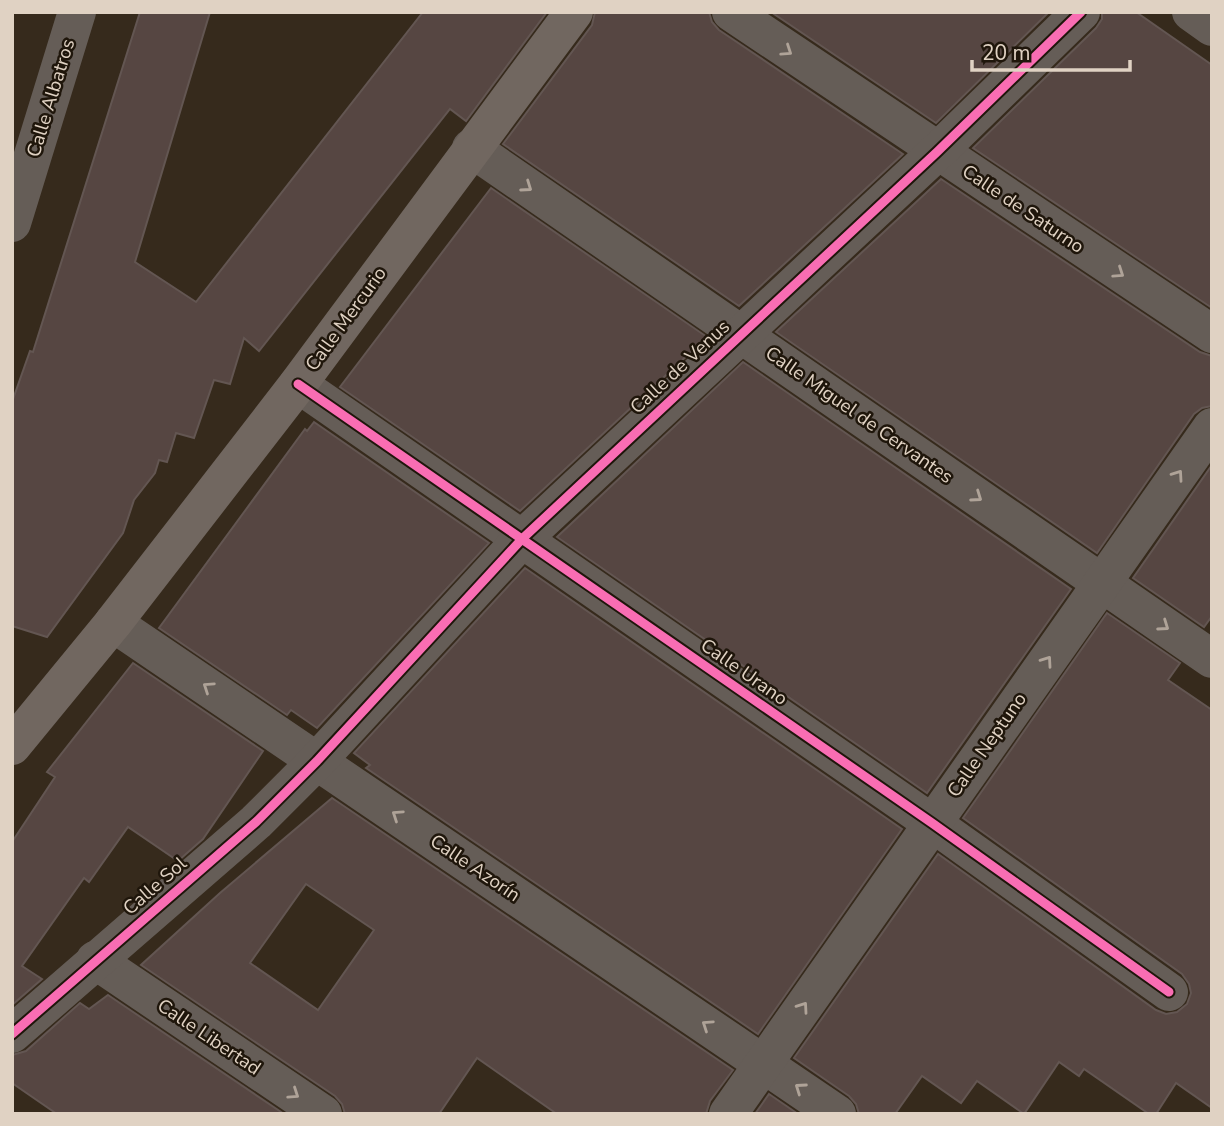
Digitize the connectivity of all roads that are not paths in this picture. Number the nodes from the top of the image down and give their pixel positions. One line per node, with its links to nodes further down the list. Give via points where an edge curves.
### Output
1 (77, 12): 9 (street, Calle Albatros)
2 (574, 12): 7 (street, Calle Mercurio)
3 (731, 12): 8 (street, Calle de Saturno, one-way to 8)
4 (1082, 12): 8 (street, Calle de Venus)
5 (1191, 12): 6 (street)
6 (1212, 27)
7 (471, 148): 10 (street, Calle Miguel de Cervantes, one-way to 10); 12 (street, Calle Mercurio)
8 (937, 152): 10 (street, Calle de Venus); 11 (street, Calle de Saturno, one-way to 11)
9 (12, 223)
10 (741, 334): 14 (street, Calle de Venus); 15 (street, Calle Miguel de Cervantes, one-way to 15)
11 (1212, 334)
12 (298, 384): 14 (street, Calle Urano); 16 (street, Calle Mercurio)
13 (1212, 427): 15 (street, Calle Neptuno, one-way to 13)
14 (522, 540): 19 (street, Calle de Venus); 20 (street, Calle Urano)
15 (1102, 583): 17 (street, Calle Miguel de Cervantes, one-way to 17); 20 (street, Calle Neptuno, one-way to 15)
16 (113, 623): 18 (street, Calle Mercurio); 19 (street, Calle Azorín, one-way to 16)
17 (1212, 659)
18 (12, 746)
19 (317, 761): 21 (street, Calle Sol, via 257,822); 24 (street, Calle Azorín, one-way to 19)
20 (932, 823): 22 (street, Calle Urano); 24 (street, Calle Neptuno, one-way to 20)
21 (95, 960): 23 (street, Calle Sol); 25 (street, Calle Libertad, one-way to 25)
22 (1169, 992)
23 (12, 1034)
24 (763, 1063): 26 (street, Calle Neptuno); 27 (street, Calle Azorín, one-way to 24)
25 (323, 1114)
26 (728, 1114)
27 (837, 1114)

